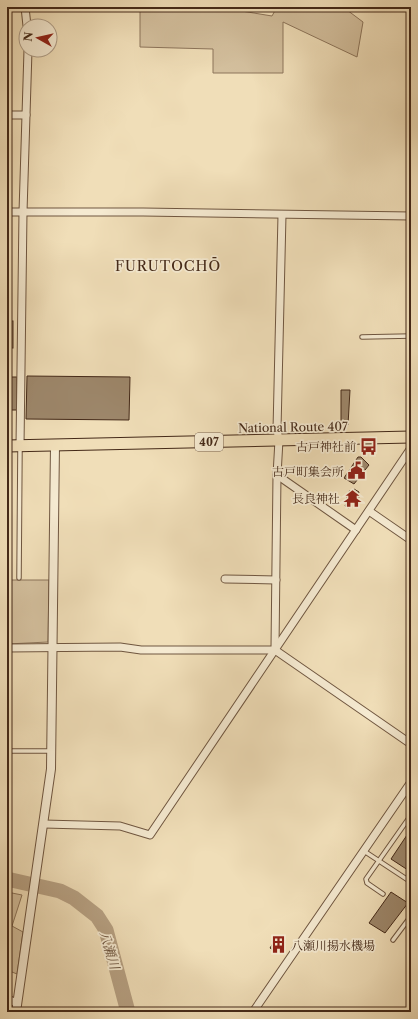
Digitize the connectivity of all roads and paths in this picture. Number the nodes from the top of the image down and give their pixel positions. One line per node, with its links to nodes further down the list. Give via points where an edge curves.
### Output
1 (26, 7): 2 (street)
2 (27, 18)
3 (28, 58): 5 (street)
4 (7, 115): 5 (street)
5 (26, 115): 7 (street)
6 (7, 212): 7 (street)
7 (23, 212): 8 (street); 16 (street)
8 (282, 215): 9 (street); 13 (street, via 277,430)
9 (411, 216)
10 (411, 336): 11 (lane)
11 (362, 337)
12 (411, 437): 13 (highway, National Route 407 / 407)
13 (279, 440): 14 (highway, National Route 407 / 407); 18 (street)
14 (55, 445): 16 (highway, National Route 407 / 407); 25 (street)
15 (7, 446): 16 (highway, National Route 407 / 407)
16 (20, 446): 22 (lane)
17 (411, 448): 19 (street)
18 (276, 475): 20 (street); 24 (street)
19 (369, 511): 20 (street); 21 (street)
20 (356, 530): 27 (street)
21 (411, 540)
22 (19, 578)
23 (225, 579): 24 (street)
24 (276, 580): 27 (street)
25 (52, 647): 26 (street); 27 (street); 30 (street)
26 (7, 648)
27 (275, 650): 28 (street); 33 (street, via 150,835 120,826)
28 (411, 744)
29 (7, 751): 30 (lane)
30 (51, 751): 33 (street, via 50,786)
31 (411, 782): 34 (street)
32 (411, 815): 35 (lane)
33 (44, 824): 41 (street)
34 (364, 851): 35 (lane); 43 (street)
35 (378, 861): 36 (lane); 37 (lane, via 366,879 367,883)
36 (411, 882)
37 (383, 894)
38 (411, 916): 39 (lane)
39 (393, 940)
40 (7, 999): 41 (street)
41 (17, 1003): 42 (street)
42 (16, 1012)
43 (254, 1012)

